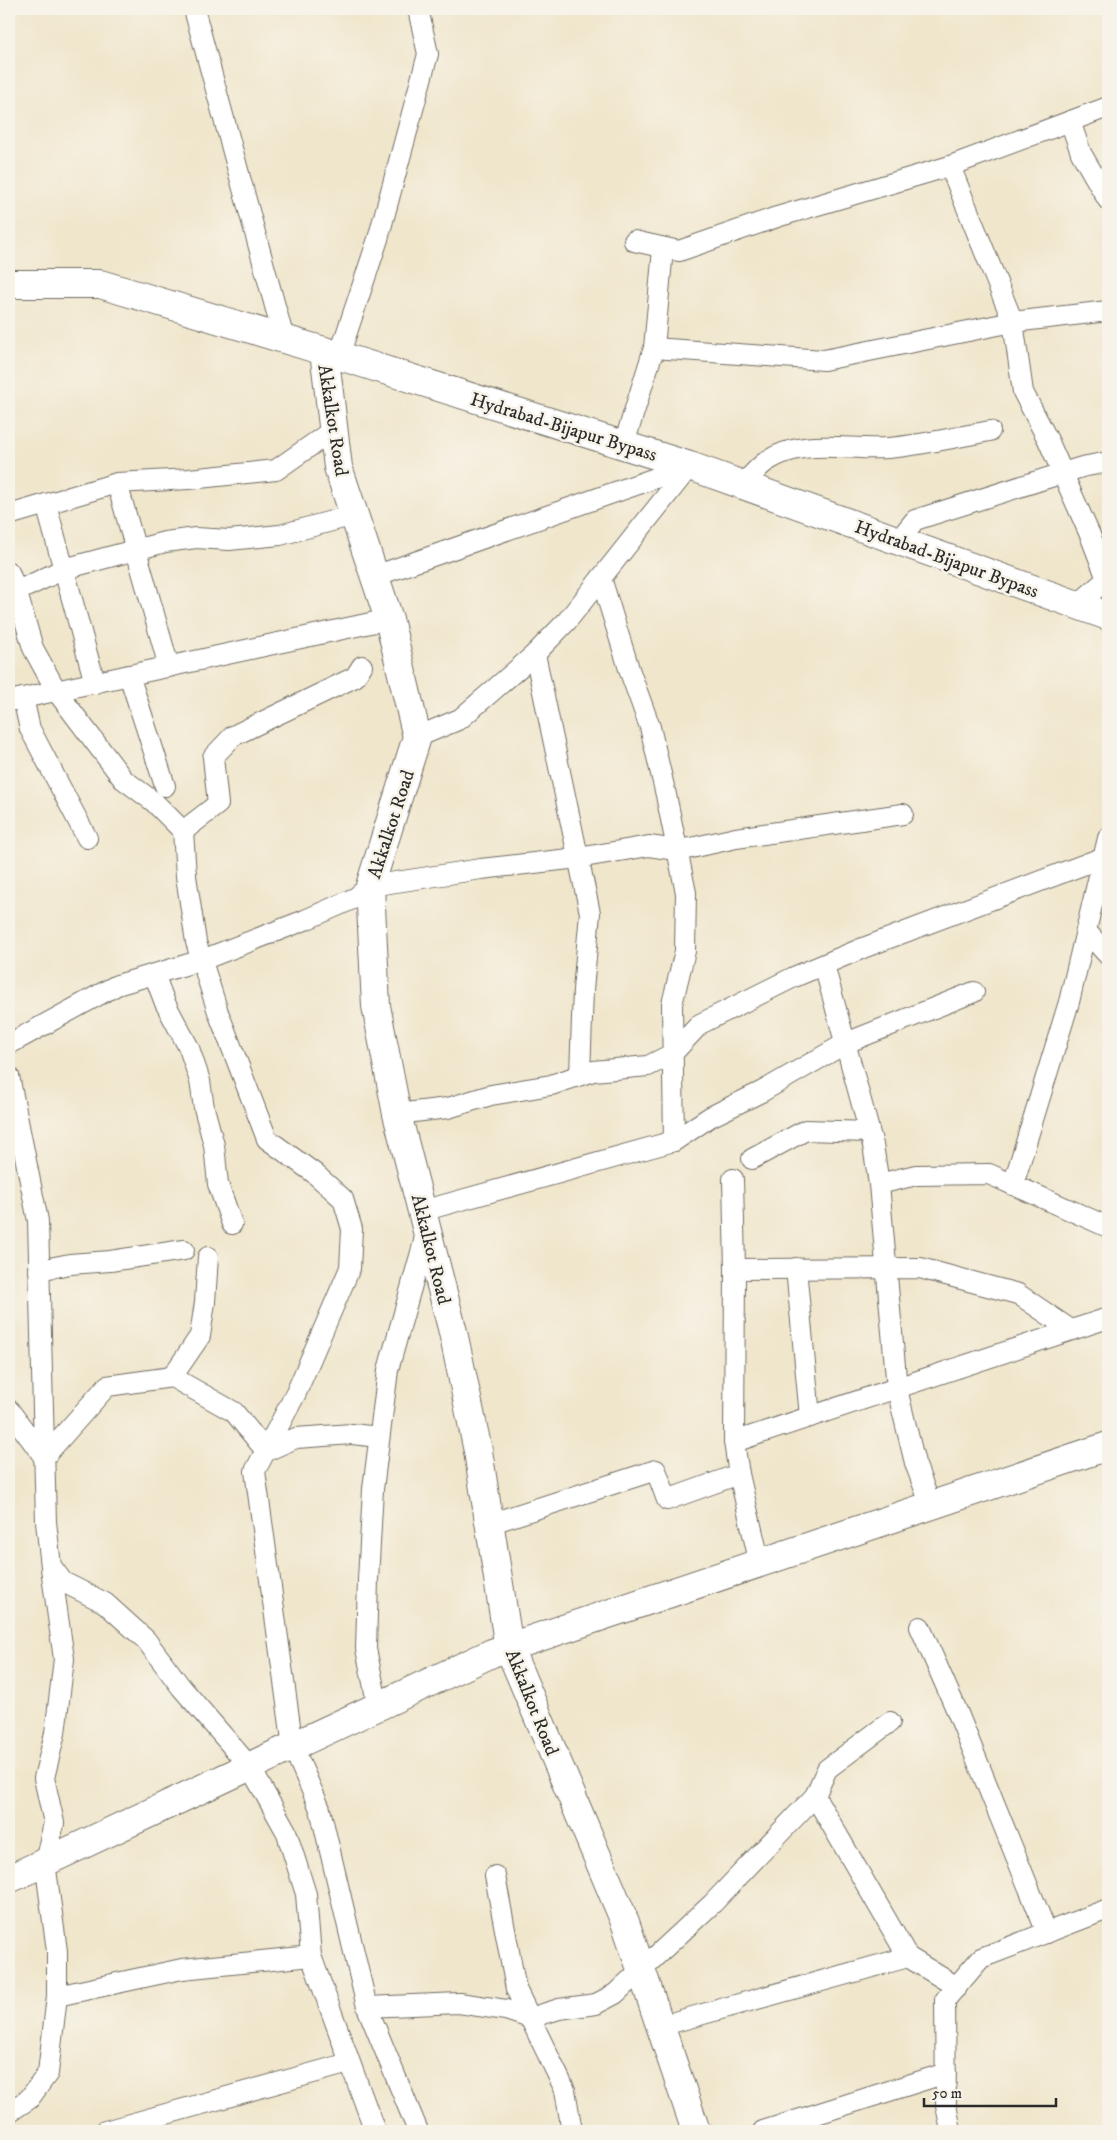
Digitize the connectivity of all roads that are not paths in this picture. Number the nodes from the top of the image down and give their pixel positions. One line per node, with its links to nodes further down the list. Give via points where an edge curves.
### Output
1 (194, 9): 12 (street)
2 (418, 9): 14 (street, via 428,54 378,239)
3 (1108, 106): 4 (street)
4 (1070, 121): 5 (street); 6 (street, via 1081,153)
5 (950, 166): 8 (street, via 777,217 679,252); 11 (street)
6 (1108, 200)
7 (634, 241): 8 (street)
8 (663, 249): 13 (street)
9 (9, 284): 12 (street, Hydrabad-Bijapur Bypass, via 100,284)
10 (1108, 311): 11 (street)
11 (1013, 322): 13 (street, via 824,360); 20 (street, via 1023,392)
12 (284, 339): 14 (street, Hydrabad-Bijapur Bypass)
13 (654, 348): 17 (street)
14 (331, 354): 15 (street, Akkalkot Road); 17 (street, Hydrabad-Bijapur Bypass)
15 (333, 430): 21 (street, via 276,470); 25 (street, Akkalkot Road, via 338,467)
16 (990, 431): 22 (street, via 903,446 866,449 836,445 794,449 767,461)
17 (624, 444): 19 (street, Hydrabad-Bijapur Bypass)
18 (1108, 462): 20 (street)
19 (690, 466): 22 (street, Hydrabad-Bijapur Bypass); 31 (street); 32 (street)
20 (1063, 473): 26 (street); 27 (street, via 915,520)
21 (116, 483): 23 (street); 28 (street)
22 (742, 485): 27 (street, Hydrabad-Bijapur Bypass)
23 (46, 504): 24 (street); 29 (street)
24 (9, 515)
25 (354, 515): 28 (street, via 280,535 229,540 196,538); 31 (street, Akkalkot Road)
26 (1099, 533): 34 (street, via 1106,579)
27 (898, 541): 34 (street, Hydrabad-Bijapur Bypass)
28 (136, 550): 29 (street); 39 (street)
29 (64, 569): 33 (street); 41 (street)
30 (9, 572): 33 (street)
31 (375, 576): 36 (street, Akkalkot Road)
32 (602, 578): 37 (street, via 568,621); 50 (street, via 650,728)
33 (13, 594): 42 (street, via 33,648)
34 (1077, 605): 35 (street, Hydrabad-Bijapur Bypass)
35 (1106, 613)
36 (389, 619): 39 (street); 44 (street, Akkalkot Road)
37 (536, 654): 44 (street, via 460,719); 52 (street)
38 (362, 666): 47 (street, via 355,677 233,736 213,757 218,804)
39 (169, 667): 40 (street)
40 (130, 675): 41 (street); 45 (street)
41 (95, 683): 42 (street)
42 (57, 692): 43 (street); 47 (street, via 123,779 154,802)
43 (16, 700): 48 (street)
44 (417, 737): 53 (street, Akkalkot Road)
45 (165, 786)
46 (903, 814): 50 (street)
47 (182, 831): 56 (street, via 196,942)
48 (87, 838)
49 (1108, 838): 51 (street)
50 (676, 850): 52 (street, via 649,846); 62 (street, via 686,893 684,951 672,1004)
51 (1104, 857): 54 (street); 57 (street)
52 (578, 858): 53 (street); 63 (street, via 590,913)
53 (370, 886): 56 (street, via 339,906); 65 (street, Akkalkot Road, via 376,1006)
54 (1086, 931): 55 (street); 71 (street, via 1069,1002)
55 (1108, 955)
56 (202, 960): 58 (street); 90 (street, via 218,1012 267,1139 314,1172 343,1199 352,1229 350,1268 296,1393)
57 (824, 965): 60 (street); 62 (street, via 700,1024)
58 (154, 974): 61 (street, via 117,985); 73 (street, via 189,1048 200,1081 214,1145 218,1184)
59 (974, 992): 60 (street)
60 (846, 1043): 66 (street); 67 (street, via 710,1117)
61 (9, 1044)
62 (672, 1054): 63 (street, via 648,1066); 67 (street)
63 (580, 1075): 65 (street, via 551,1085 491,1095 448,1108)
64 (9, 1076): 80 (street, via 38,1221)
65 (397, 1114): 72 (street, Akkalkot Road)
66 (869, 1132): 68 (street, via 806,1130); 70 (street)
67 (674, 1141): 72 (street)
68 (752, 1159)
69 (733, 1179): 79 (street)
70 (879, 1184): 71 (street, via 916,1175 989,1174); 78 (street)
71 (1014, 1185): 74 (street)
72 (425, 1221): 87 (street, via 388,1370); 94 (street, Akkalkot Road, via 453,1332)
73 (232, 1224)
74 (1108, 1227)
75 (184, 1250): 80 (street)
76 (208, 1257): 83 (street, via 200,1336)
77 (796, 1268): 78 (street); 79 (street); 86 (street)
78 (886, 1268): 82 (street, via 920,1268 1018,1294); 84 (street)
79 (735, 1269): 88 (street)
80 (39, 1270): 91 (street)
81 (1108, 1318): 82 (street)
82 (1071, 1330): 84 (street)
83 (172, 1376): 90 (street, via 234,1412); 91 (street, via 107,1386)
84 (897, 1389): 86 (street); 93 (street, via 915,1463)
85 (9, 1410): 91 (street)
86 (810, 1417): 88 (street)
87 (380, 1437): 90 (street, via 352,1434 296,1438); 99 (street, via 373,1489 366,1649)
88 (734, 1442): 92 (street)
89 (1108, 1446): 93 (street)
90 (266, 1451): 101 (street, via 255,1471)
91 (44, 1457): 96 (street)
92 (739, 1474): 94 (street, via 667,1500 656,1470); 95 (street)
93 (931, 1506): 95 (street)
94 (489, 1524): 98 (street, Akkalkot Road)
95 (760, 1564): 98 (street)
96 (51, 1566): 102 (street, via 63,1582 105,1603 146,1640 180,1687); 104 (street, via 64,1659 55,1733 44,1778 54,1823)
97 (920, 1626): 108 (street, via 958,1711)
98 (509, 1648): 99 (street); 111 (street, Akkalkot Road, via 625,1922)
99 (378, 1707): 101 (street)
100 (890, 1722): 103 (street, via 827,1769)
101 (293, 1747): 102 (street); 114 (street, via 320,1809)
102 (250, 1766): 104 (street); 109 (street, via 286,1831 304,1885)
103 (815, 1796): 110 (street); 111 (street, via 713,1903)
104 (45, 1862): 106 (street); 113 (street, via 57,1951)
105 (495, 1876): 115 (street, via 516,1989)
106 (9, 1879)
107 (1108, 1909): 108 (street)
108 (1047, 1932): 112 (street, via 981,1958)
109 (311, 1956): 113 (street, via 182,1969); 117 (street)
110 (908, 1957): 112 (street); 116 (street)
111 (641, 1971): 115 (street, via 615,1994 596,2004 559,2009); 116 (street, Akkalkot Road)
112 (956, 1987): 118 (street, via 945,2000)
113 (58, 1996): 119 (street, via 48,2073 29,2099)
114 (367, 2007): 115 (street, via 459,2003 506,2010); 123 (street)
115 (530, 2018): 124 (street, via 565,2090)
116 (660, 2026): 125 (street, Akkalkot Road)
117 (349, 2063): 121 (street); 122 (street)
118 (946, 2073): 120 (street); 126 (street, via 946,2105)
119 (9, 2112)
120 (776, 2129)
121 (104, 2131)
122 (375, 2131)
123 (418, 2131)
124 (572, 2131)
125 (696, 2131)
126 (951, 2131)

